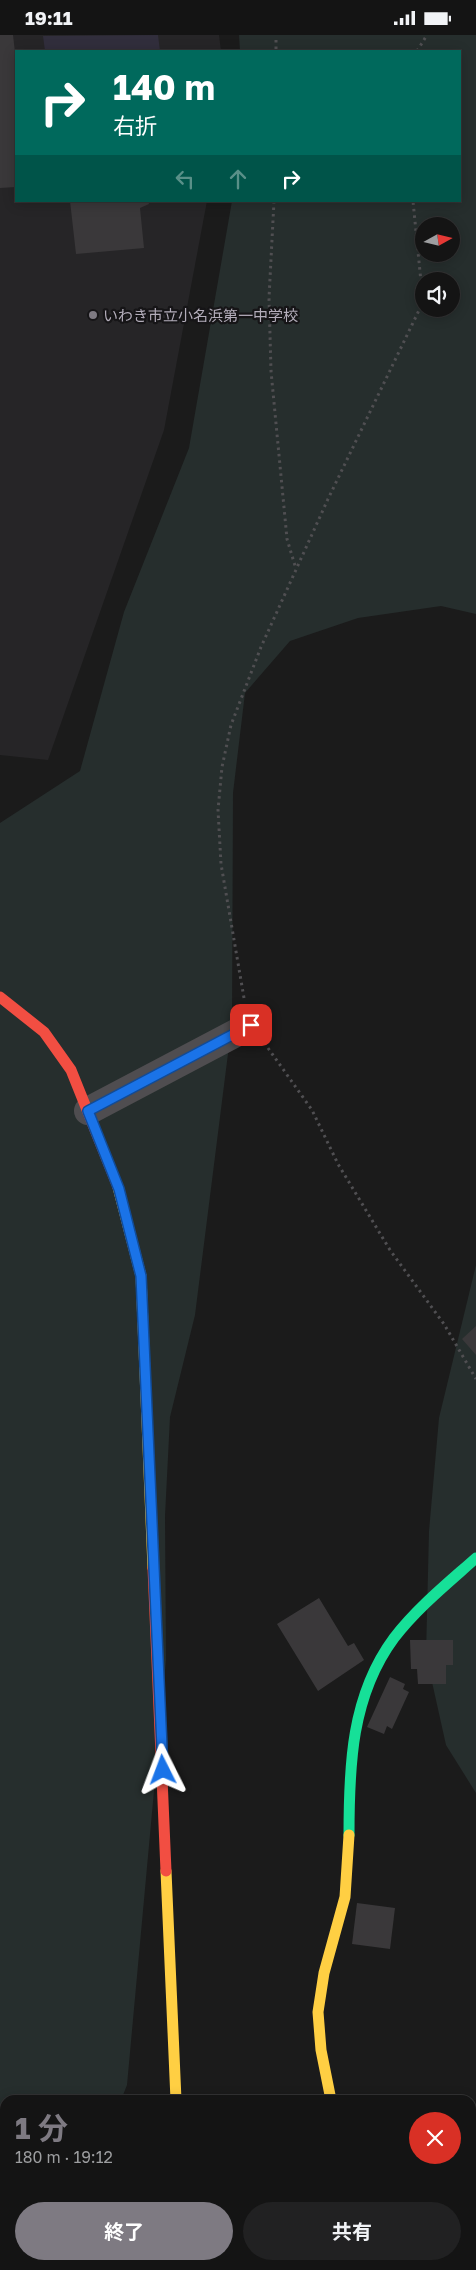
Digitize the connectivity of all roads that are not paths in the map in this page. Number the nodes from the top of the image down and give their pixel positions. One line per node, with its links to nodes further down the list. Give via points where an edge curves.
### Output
1 (0, 997): 3 (street, via 44,1032 71,1070)
2 (251, 1025): 3 (street)
3 (88, 1111): 5 (street, via 119,1189 141,1276)
4 (476, 1558): 6 (street, via 402,1629 386,1650 370,1681 360,1714 350,1760 345,1897 319,1997 318,2024)
5 (176, 2095)
6 (330, 2095)

